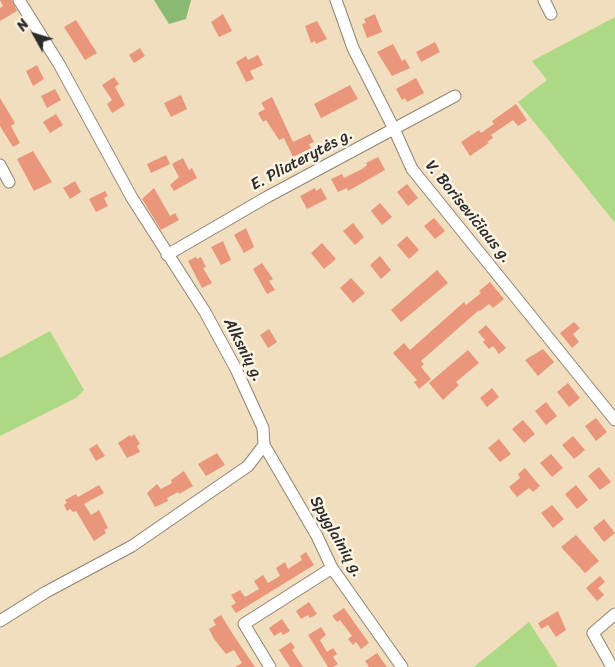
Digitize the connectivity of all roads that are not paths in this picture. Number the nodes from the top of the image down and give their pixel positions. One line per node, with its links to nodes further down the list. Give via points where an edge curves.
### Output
1 (19, 0): 9 (street, Alksnių g.)
2 (336, 0): 6 (street, V. Borisevičiaus g., via 353,48)
3 (544, 0): 4 (street)
4 (551, 14)
5 (455, 96): 6 (street, E. Pliaterytės g.)
6 (394, 128): 9 (street, E. Pliaterytės g.); 10 (street, V. Borisevičiaus g., via 412,169)
7 (0, 165): 8 (street)
8 (9, 182)
9 (167, 255): 11 (street, Alksnių g., via 205,312 236,369 263,428)
10 (615, 420)
11 (264, 445): 12 (street, Spyglainių g.); 14 (street, via 248,466 132,546)
12 (332, 568): 15 (street, via 244,624); 16 (street, Spyglainių g.)
13 (615, 614): 17 (street, via 593,632)
14 (0, 621)
15 (270, 667)
16 (402, 667)
17 (612, 667)

